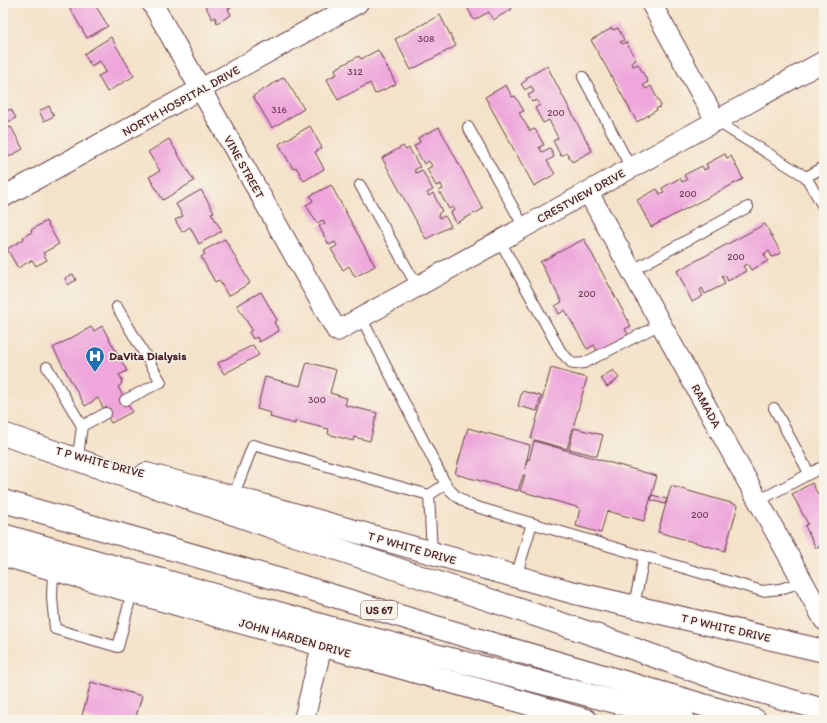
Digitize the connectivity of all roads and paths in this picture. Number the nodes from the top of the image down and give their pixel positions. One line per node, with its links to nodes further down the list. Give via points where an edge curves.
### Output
1 (152, 3): 6 (street, VINE STREET)
2 (358, 3): 6 (street, NORTH HOSPITAL DRIVE)
3 (651, 3): 7 (street)
4 (824, 61): 7 (street, CRESTVIEW DRIVE)
5 (583, 77): 10 (lane)
6 (201, 90): 14 (street, NORTH HOSPITAL DRIVE); 24 (street, VINE STREET)
7 (716, 121): 10 (street, CRESTVIEW DRIVE); 11 (lane)
8 (468, 127): 17 (lane)
9 (824, 167): 11 (lane)
10 (630, 168): 13 (street, CRESTVIEW DRIVE)
11 (806, 177): 16 (lane)
12 (360, 185): 20 (lane)
13 (588, 192): 17 (street, CRESTVIEW DRIVE); 19 (street, RAMADA)
14 (3, 197)
15 (748, 207): 19 (lane)
16 (824, 208)
17 (524, 227): 18 (street, CRESTVIEW DRIVE)
18 (500, 241): 20 (street, CRESTVIEW DRIVE); 23 (lane, via 561,352 573,364 584,363)
19 (631, 271): 23 (street, RAMADA)
20 (417, 286): 22 (street, CRESTVIEW DRIVE)
21 (117, 307): 26 (lane, via 161,382)
22 (361, 317): 24 (street, CRESTVIEW DRIVE); 34 (lane)
23 (661, 324): 38 (street, RAMADA)
24 (337, 331)
25 (47, 367): 29 (lane)
26 (125, 400)
27 (774, 408): 33 (lane)
28 (106, 413): 29 (lane)
29 (82, 426): 31 (lane)
30 (3, 434): 31 (main road, T P WHITE DRIVE); 53 (main road, via 601,637 723,681)
31 (78, 456): 36 (main road, T P WHITE DRIVE)
32 (824, 466): 33 (lane)
33 (809, 473): 38 (lane)
34 (446, 484): 35 (lane); 39 (lane, via 456,496 470,505)
35 (429, 495): 36 (lane, via 252,445); 41 (lane)
36 (233, 497): 41 (main road, T P WHITE DRIVE)
37 (3, 501): 59 (main road, US 67)
38 (758, 501): 46 (street, RAMADA)
39 (532, 524): 43 (lane); 45 (lane)
40 (3, 536): 52 (main road, US 67, via 320,625)
41 (432, 553): 45 (main road, T P WHITE DRIVE)
42 (3, 555): 44 (main road, JOHN HARDEN DRIVE)
43 (644, 556): 46 (lane, via 762,591); 48 (lane)
44 (53, 569): 47 (main road, JOHN HARDEN DRIVE); 47 (lane, via 55,629 118,647)
45 (516, 577): 48 (main road, T P WHITE DRIVE)
46 (802, 582): 49 (street, RAMADA)
47 (132, 592): 50 (main road, JOHN HARDEN DRIVE)
48 (634, 606): 51 (main road, T P WHITE DRIVE)
49 (824, 620)
50 (322, 645): 54 (main road, JOHN HARDEN DRIVE); 55 (street)
51 (824, 651)
52 (551, 685): 57 (main road); 58 (main road, US 67)
53 (824, 710)
54 (564, 717): 56 (main road, JOHN HARDEN DRIVE)
55 (304, 720)
56 (586, 720)
57 (666, 720)
58 (684, 720)
59 (755, 720)

